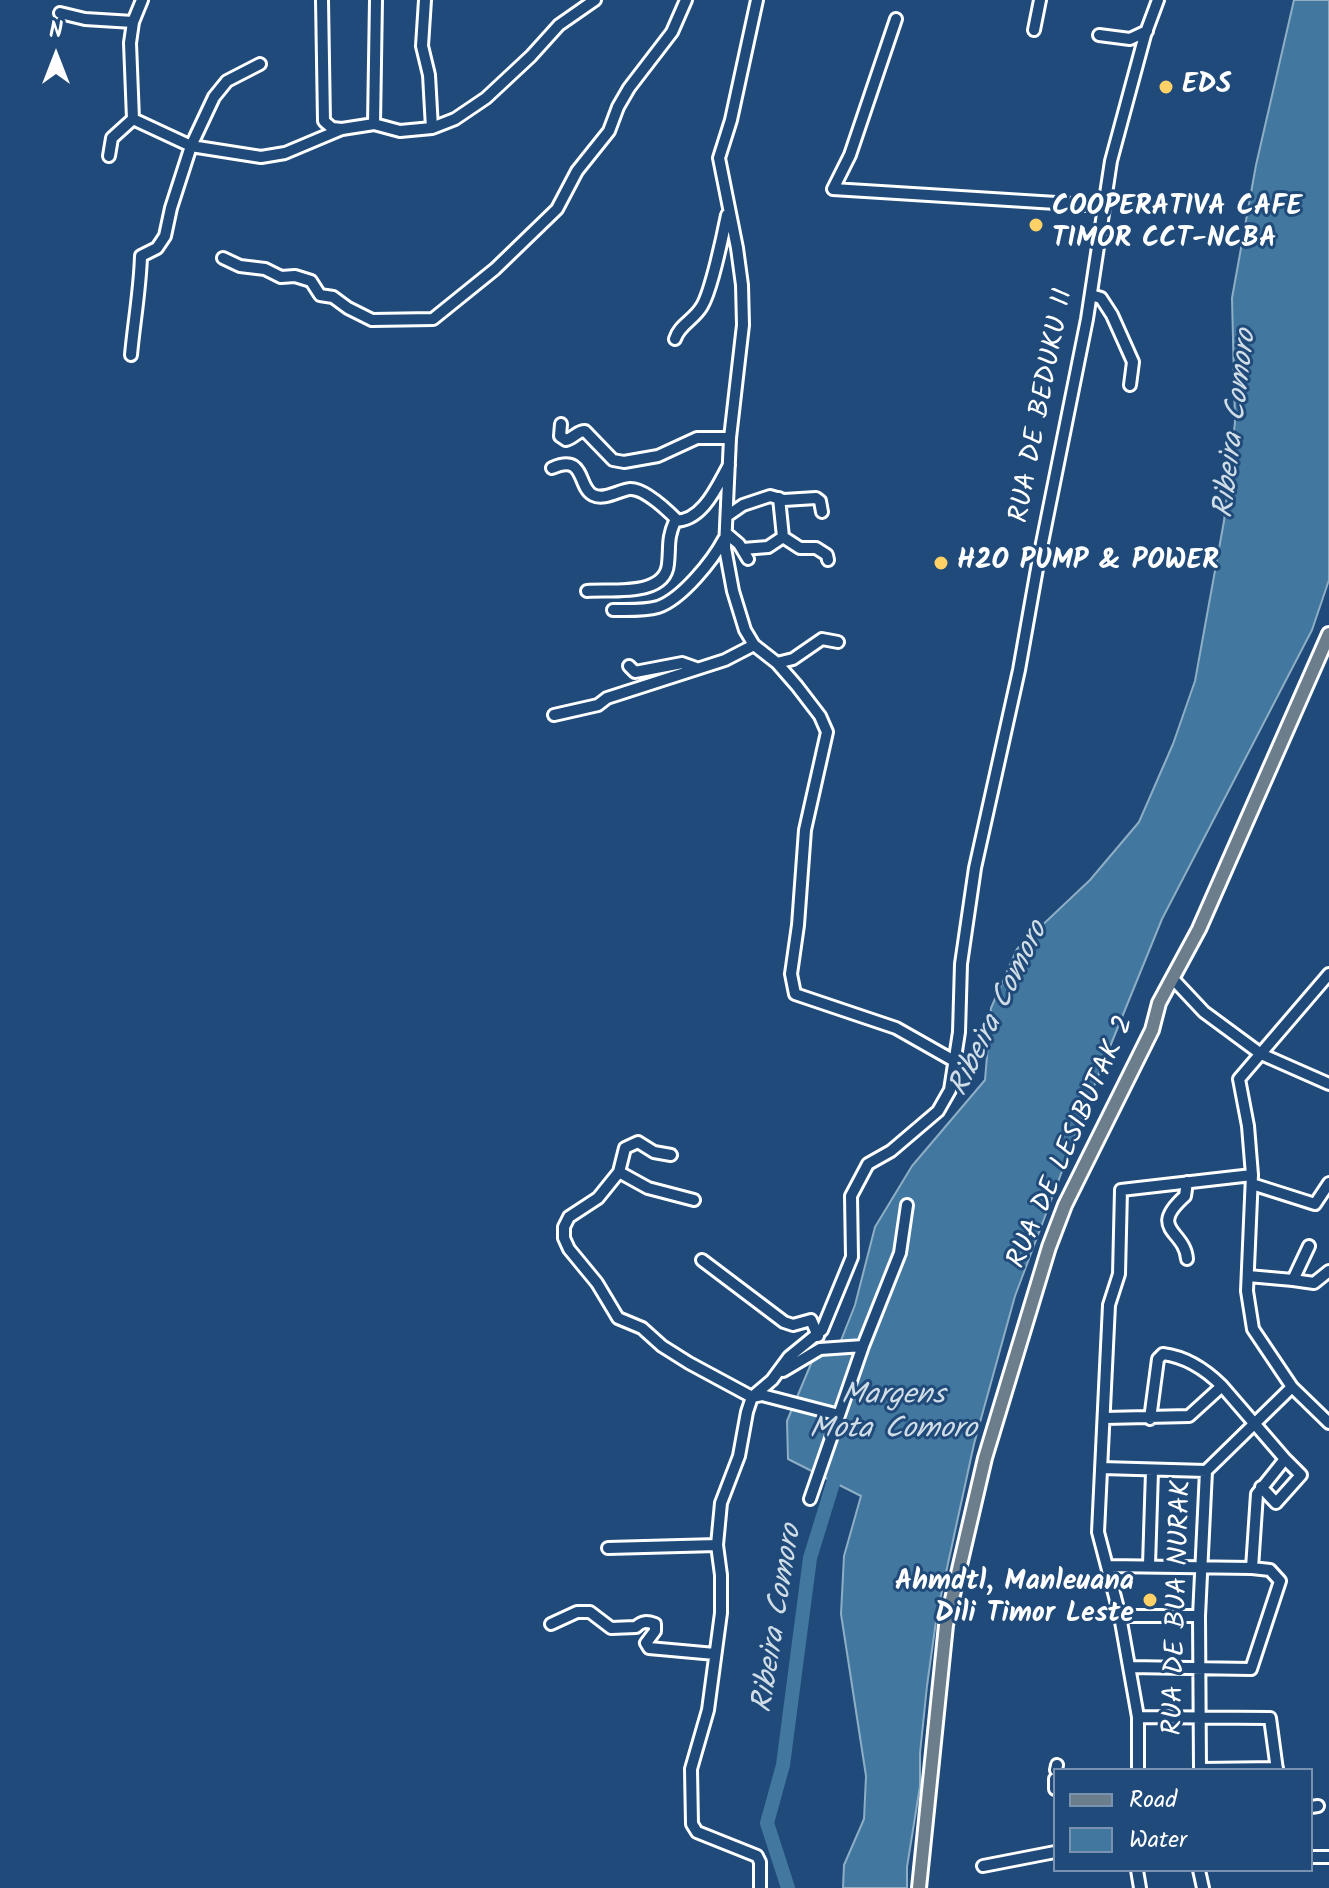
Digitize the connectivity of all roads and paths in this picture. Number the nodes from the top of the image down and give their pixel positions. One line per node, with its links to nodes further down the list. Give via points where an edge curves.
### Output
1 (142, 0): 12 (street)
2 (322, 0): 20 (street, via 324,121)
3 (376, 0): 18 (street)
4 (425, 0): 19 (street, via 422,46)
5 (595, 0): 19 (street, via 559,25 486,98)
6 (686, 0): 25 (street, via 672,32 629,88 609,131 577,171 557,209 433,319 372,320 320,295 311,281)
7 (757, 0): 24 (street, via 719,158)
8 (1040, 0): 13 (street)
9 (1158, 0): 14 (street, RUA DE BEDUKU II)
10 (60, 13): 12 (street)
11 (896, 19): 23 (street, via 850,155 833,189)
12 (133, 22): 17 (street)
13 (1034, 30)
14 (1147, 31): 15 (street, via 1130,39); 23 (street, RUA DE BEDUKU II)
15 (1099, 35)
16 (260, 64): 21 (street, via 227,81)
17 (133, 119): 21 (street); 22 (street, via 112,138)
18 (374, 124): 19 (street, via 400,131); 20 (street)
19 (432, 128)
20 (342, 129): 21 (street, via 285,153 261,157)
21 (191, 146): 28 (street, via 165,236 157,248 141,256)
22 (109, 156)
23 (1104, 206): 26 (street, RUA DE BEDUKU II)
24 (728, 210): 27 (street, via 707,297); 31 (street, via 742,285 743,325)
25 (223, 258)
26 (1091, 295): 29 (street, via 1101,298 1112,315 1133,362); 53 (street, RUA DE BEDUKU II, via 975,868 961,964)
27 (675, 339)
28 (131, 355)
29 (1130, 385)
30 (561, 424): 31 (street, via 560,436 566,440 585,431 613,460 624,462 658,456 697,438)
31 (730, 438): 32 (street)
32 (730, 464): 36 (street); 37 (street, via 707,503 685,520)
33 (552, 468): 37 (street, via 576,467 594,496 639,491)
34 (779, 498): 35 (street, via 816,498); 36 (street, via 754,500); 39 (street)
35 (822, 512)
36 (727, 516): 38 (street)
37 (675, 521): 41 (street, via 668,540 668,568 658,584)
38 (725, 535): 39 (street, via 745,554); 42 (street, via 709,565 665,604); 45 (street, via 733,591)
39 (783, 537): 40 (street, via 800,548 816,548)
40 (828, 560)
41 (587, 591)
42 (613, 610)
43 (1329, 634): 51 (main road, RUA DE LESIBUTAK 2)
44 (838, 642): 46 (street, via 822,639)
45 (754, 645): 46 (street); 48 (street)
46 (777, 663): 53 (street, via 827,732 805,830 791,974 795,994 896,1028)
47 (629, 666): 48 (street, via 635,672 682,663)
48 (696, 668): 49 (street, via 598,705)
49 (554, 715)
50 (1329, 974): 52 (street)
51 (1174, 980): 52 (street, via 1204,1012); 105 (main road, RUA DE LESIBUTAK 2, via 1065,1205 989,1443 946,1625)
52 (1261, 1054): 54 (street); 57 (street, via 1239,1079)
53 (956, 1062): 68 (street, RUA DE BEDUKU II, via 950,1090 938,1111 868,1164 861,1176 851,1196 852,1257)
54 (1329, 1084)
55 (671, 1155): 56 (street, via 631,1143)
56 (619, 1172): 60 (street, via 648,1188); 73 (street, via 598,1198 569,1217 564,1238 569,1249 618,1318)
57 (1252, 1180): 58 (street); 59 (street, via 1315,1204); 66 (street)
58 (1187, 1182): 63 (street, via 1185,1196 1170,1215 1169,1230); 75 (street, via 1121,1190)
59 (1329, 1183)
60 (694, 1200)
61 (907, 1205): 69 (street, via 900,1253)
62 (1309, 1246): 67 (street)
63 (1187, 1259)
64 (702, 1260): 68 (street, via 784,1322 811,1320)
65 (1329, 1271): 67 (street, via 1314,1283)
66 (1248, 1276): 67 (street); 72 (street, via 1253,1329)
67 (1293, 1280)
68 (818, 1336): 70 (street, via 789,1357)
69 (863, 1346): 70 (street, via 820,1349); 74 (street)
70 (772, 1380): 73 (street)
71 (1222, 1386): 76 (street, via 1189,1416); 76 (street, via 1207,1371 1163,1354); 78 (street)
72 (1292, 1387): 77 (street); 78 (street, RUA DE BUA NURAK)
73 (752, 1397): 74 (street); 85 (street, via 739,1456 721,1503)
74 (839, 1415): 84 (street)
75 (1105, 1418): 76 (street); 80 (street)
76 (1150, 1419)
77 (1329, 1423)
78 (1254, 1424): 79 (street); 82 (street, RUA DE BUA NURAK)
79 (1285, 1459): 83 (street); 83 (street, via 1301,1475 1276,1503)
80 (1102, 1468): 81 (street); 88 (street, via 1098,1532)
81 (1152, 1471): 82 (street); 87 (street)
82 (1206, 1471): 89 (street, RUA DE BUA NURAK)
83 (1261, 1487): 90 (street)
84 (810, 1499)
85 (717, 1545): 86 (street); 94 (street, via 721,1613)
86 (608, 1548)
87 (1149, 1565): 88 (street); 89 (street)
88 (1107, 1566): 91 (street)
89 (1202, 1566): 90 (street); 92 (street, RUA DE BUA NURAK)
90 (1252, 1568): 96 (street, via 1270,1570 1280,1581 1251,1669)
91 (1120, 1616): 92 (street); 95 (street)
92 (1199, 1616): 96 (street, RUA DE BUA NURAK)
93 (551, 1624): 94 (street, via 577,1612 590,1612 611,1628 648,1621 655,1624 646,1643 649,1648)
94 (715, 1654): 104 (street, via 708,1710 691,1769 692,1824 697,1832 757,1856)
95 (1129, 1667): 96 (street); 97 (street)
96 (1199, 1668): 98 (street, RUA DE BUA NURAK)
97 (1138, 1717): 98 (street); 99 (street)
98 (1199, 1717): 100 (street, RUA DE BUA NURAK); 101 (street, via 1270,1718)
99 (1138, 1768)
100 (1200, 1768)
101 (1277, 1768)
102 (1053, 1852): 103 (street)
103 (983, 1866)
104 (760, 1888)
105 (919, 1888)

